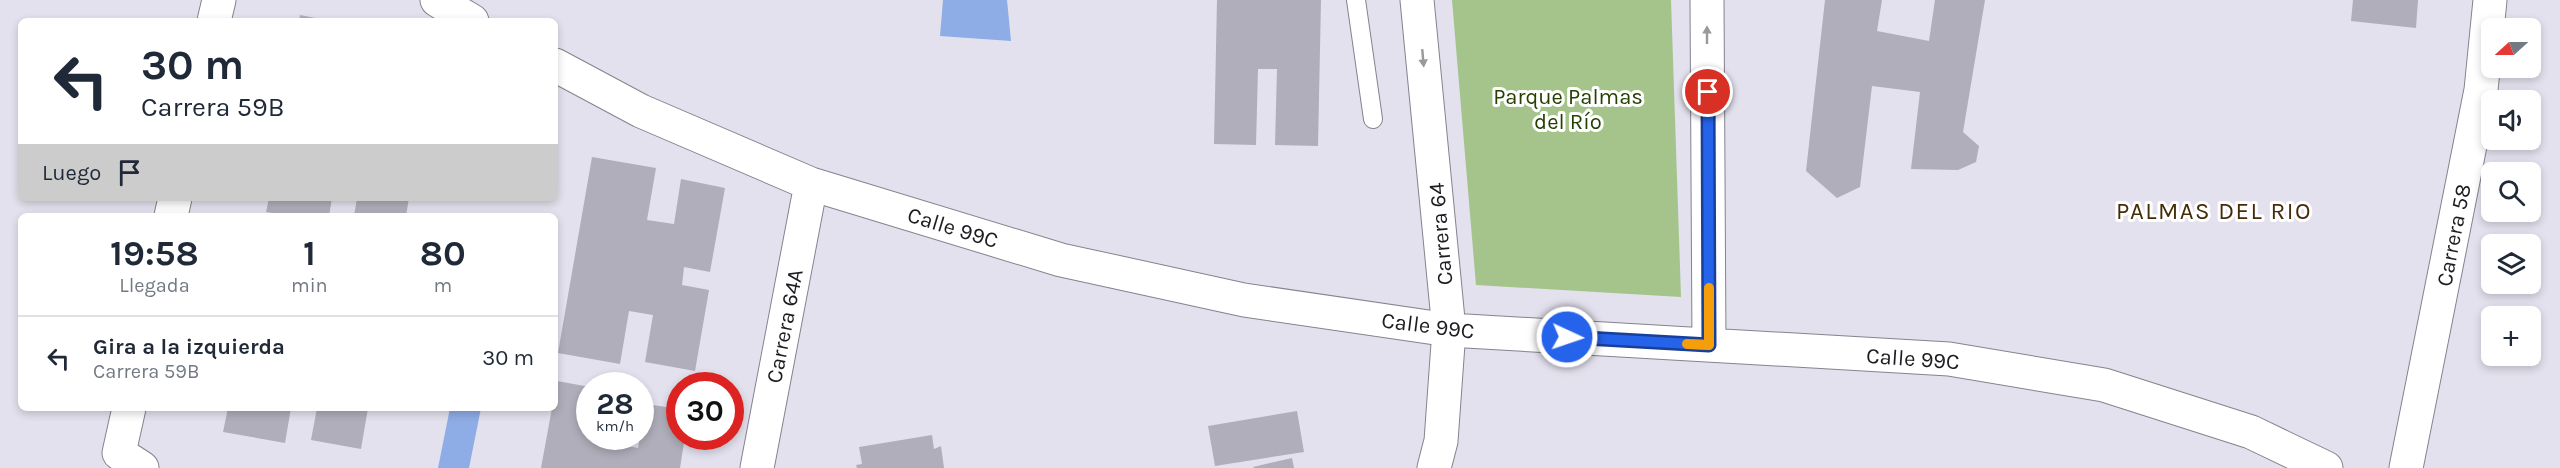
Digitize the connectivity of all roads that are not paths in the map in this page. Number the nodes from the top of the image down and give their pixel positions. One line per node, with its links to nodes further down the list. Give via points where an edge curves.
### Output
1 (219, 0): 7 (street)
2 (438, 0): 8 (street)
3 (1356, 0): 10 (lane)
4 (1417, 0): 12 (street, Carrera 64, one-way to 12)
5 (1707, 0): 13 (street, one-way to 5)
6 (2490, 0): 19 (street, Carrera 58, via 2481,90)
7 (215, 18)
8 (467, 18)
9 (558, 67): 11 (street, Calle 99C, via 642,111)
10 (1373, 119)
11 (811, 184): 12 (street, Calle 99C, via 1061,260 1244,300); 16 (street, Carrera 64A)
12 (1449, 330): 13 (street, Calle 99C); 17 (street, Carrera 64, via 1440,441)
13 (1709, 345): 18 (street, Calle 99C, via 1949,359 2104,385 2251,432)
14 (129, 411): 15 (street)
15 (130, 460)
16 (757, 468)
17 (1434, 468)
18 (2326, 468)
19 (2406, 468)

